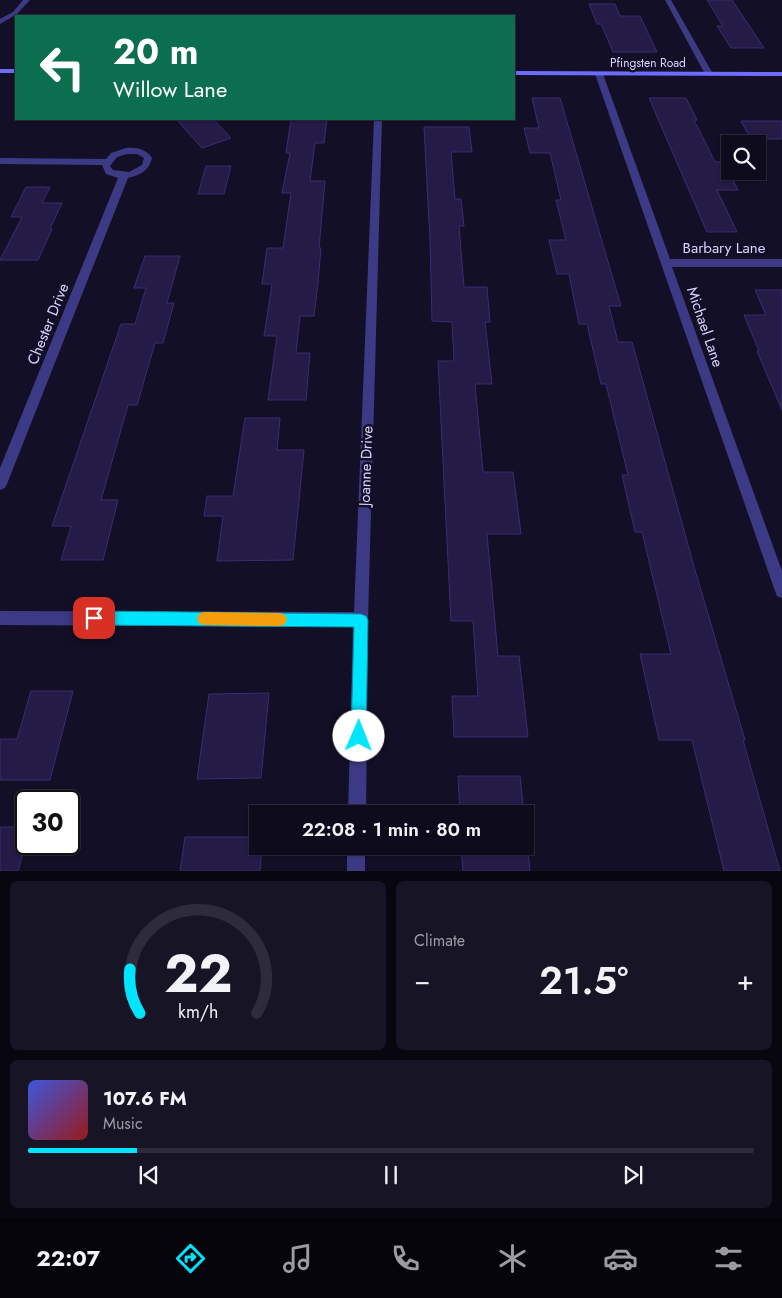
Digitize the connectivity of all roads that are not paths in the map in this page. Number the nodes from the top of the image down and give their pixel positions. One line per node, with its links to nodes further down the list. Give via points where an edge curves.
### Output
1 (27, 0): 3 (street)
2 (668, 0): 8 (street)
3 (0, 22)
4 (0, 71): 5 (main road)
5 (15, 71)
6 (515, 73): 7 (main road, Pfingsten Road)
7 (599, 74): 8 (main road, Pfingsten Road); 15 (street, Michael Lane)
8 (709, 74): 9 (main road, Pfingsten Road)
9 (782, 74)
10 (378, 120): 19 (street, Joanne Drive)
11 (0, 161): 12 (street)
12 (107, 162): 13 (street, via 109,172); 13 (street, via 114,155 126,151 146,155 148,162 142,169)
13 (124, 175): 16 (street, Chester Drive)
14 (782, 262): 15 (street, Barbary Lane)
15 (666, 263): 17 (street, Michael Lane)
16 (0, 484)
17 (782, 591)
18 (0, 618): 19 (street)
19 (361, 620): 20 (street, Joanne Drive)
20 (357, 805)
21 (356, 855): 22 (street)
22 (356, 870)

